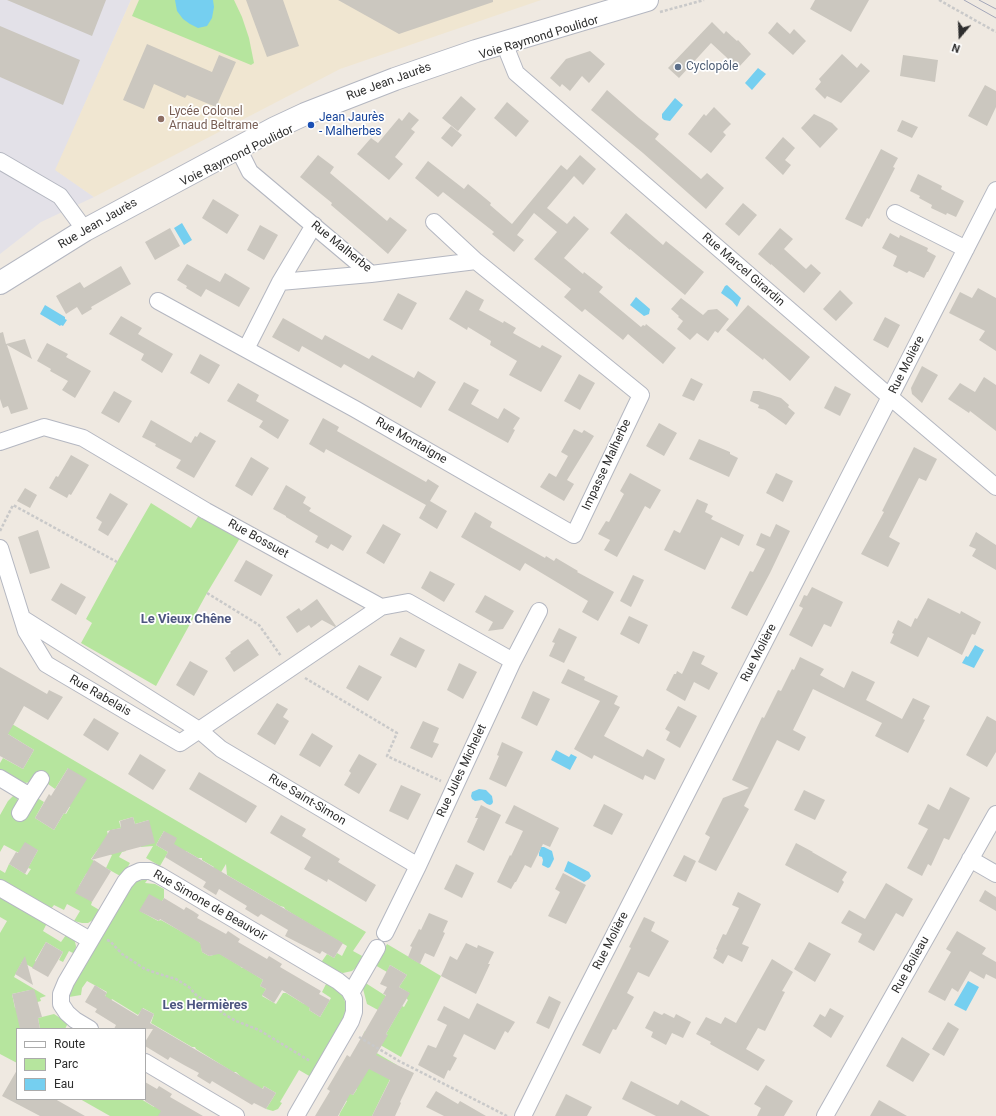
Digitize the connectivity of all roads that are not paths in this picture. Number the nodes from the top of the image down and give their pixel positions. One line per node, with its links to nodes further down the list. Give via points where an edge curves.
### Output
1 (653, 6): 2 (main road, Rue Jean Jaurès)
2 (504, 43): 3 (main road, Rue Jean Jaurès, via 395,79 305,114); 17 (street, Rue Marcel Girardin, via 516,74)
3 (238, 148): 8 (street, Rue Malherbe, via 250,172); 9 (main road, Rue Jean Jaurès)
4 (0, 161): 9 (street, via 60,196)
5 (996, 190): 10 (street, Rue Molière)
6 (895, 212): 10 (street)
7 (434, 222): 11 (street)
8 (314, 225): 12 (street, Rue Malherbe); 13 (street)
9 (86, 230): 14 (main road, Rue Jean Jaurès)
10 (966, 249): 17 (street, Rue Molière)
11 (476, 261): 12 (street, Rue Malherbe); 20 (street, Impasse Malherbe, via 640,395)
12 (371, 274): 13 (street)
13 (280, 282): 16 (street)
14 (0, 283)
15 (158, 301): 16 (street, Rue Montaigne)
16 (246, 349): 20 (street, Rue Montaigne)
17 (890, 397): 19 (street, Rue Marcel Girardin); 44 (street, Rue Molière)
18 (0, 442): 22 (street, Rue Bossuet, via 44,427 83,438 206,511)
19 (996, 487)
20 (574, 535)
21 (0, 548): 24 (street, Rue Rabelais)
22 (381, 607): 25 (street, via 408,602); 26 (street, Rue Rabelais)
23 (539, 611): 25 (street, Rue Jules Michelet)
24 (22, 618): 26 (street, Rue Rabelais); 26 (street, Rue Rabelais, via 26,631 46,664 180,743)
25 (513, 661): 33 (street, Rue Jules Michelet)
26 (198, 730): 33 (street, Rue Saint-Simon, via 221,749)
27 (0, 778): 29 (street)
28 (41, 779): 29 (street)
29 (30, 796): 30 (street)
30 (20, 813)
31 (996, 814): 32 (street, Rue Boileau)
32 (970, 860): 34 (street); 45 (street, Rue Boileau)
33 (418, 866): 36 (street, Rue Jules Michelet)
34 (996, 874)
35 (0, 888): 37 (street)
36 (385, 932)
37 (93, 936): 39 (street, Rue Simone de Beauvoir, via 131,875 140,871 150,871 338,981); 40 (street, Rue Simone de Beauvoir, via 61,994 62,1004 67,1013)
38 (377, 948): 39 (street)
39 (351, 993): 43 (street, via 354,999 351,1021)
40 (88, 1028)
41 (146, 1063): 42 (street)
42 (236, 1116)
43 (296, 1116)
44 (523, 1116)
45 (825, 1116)

